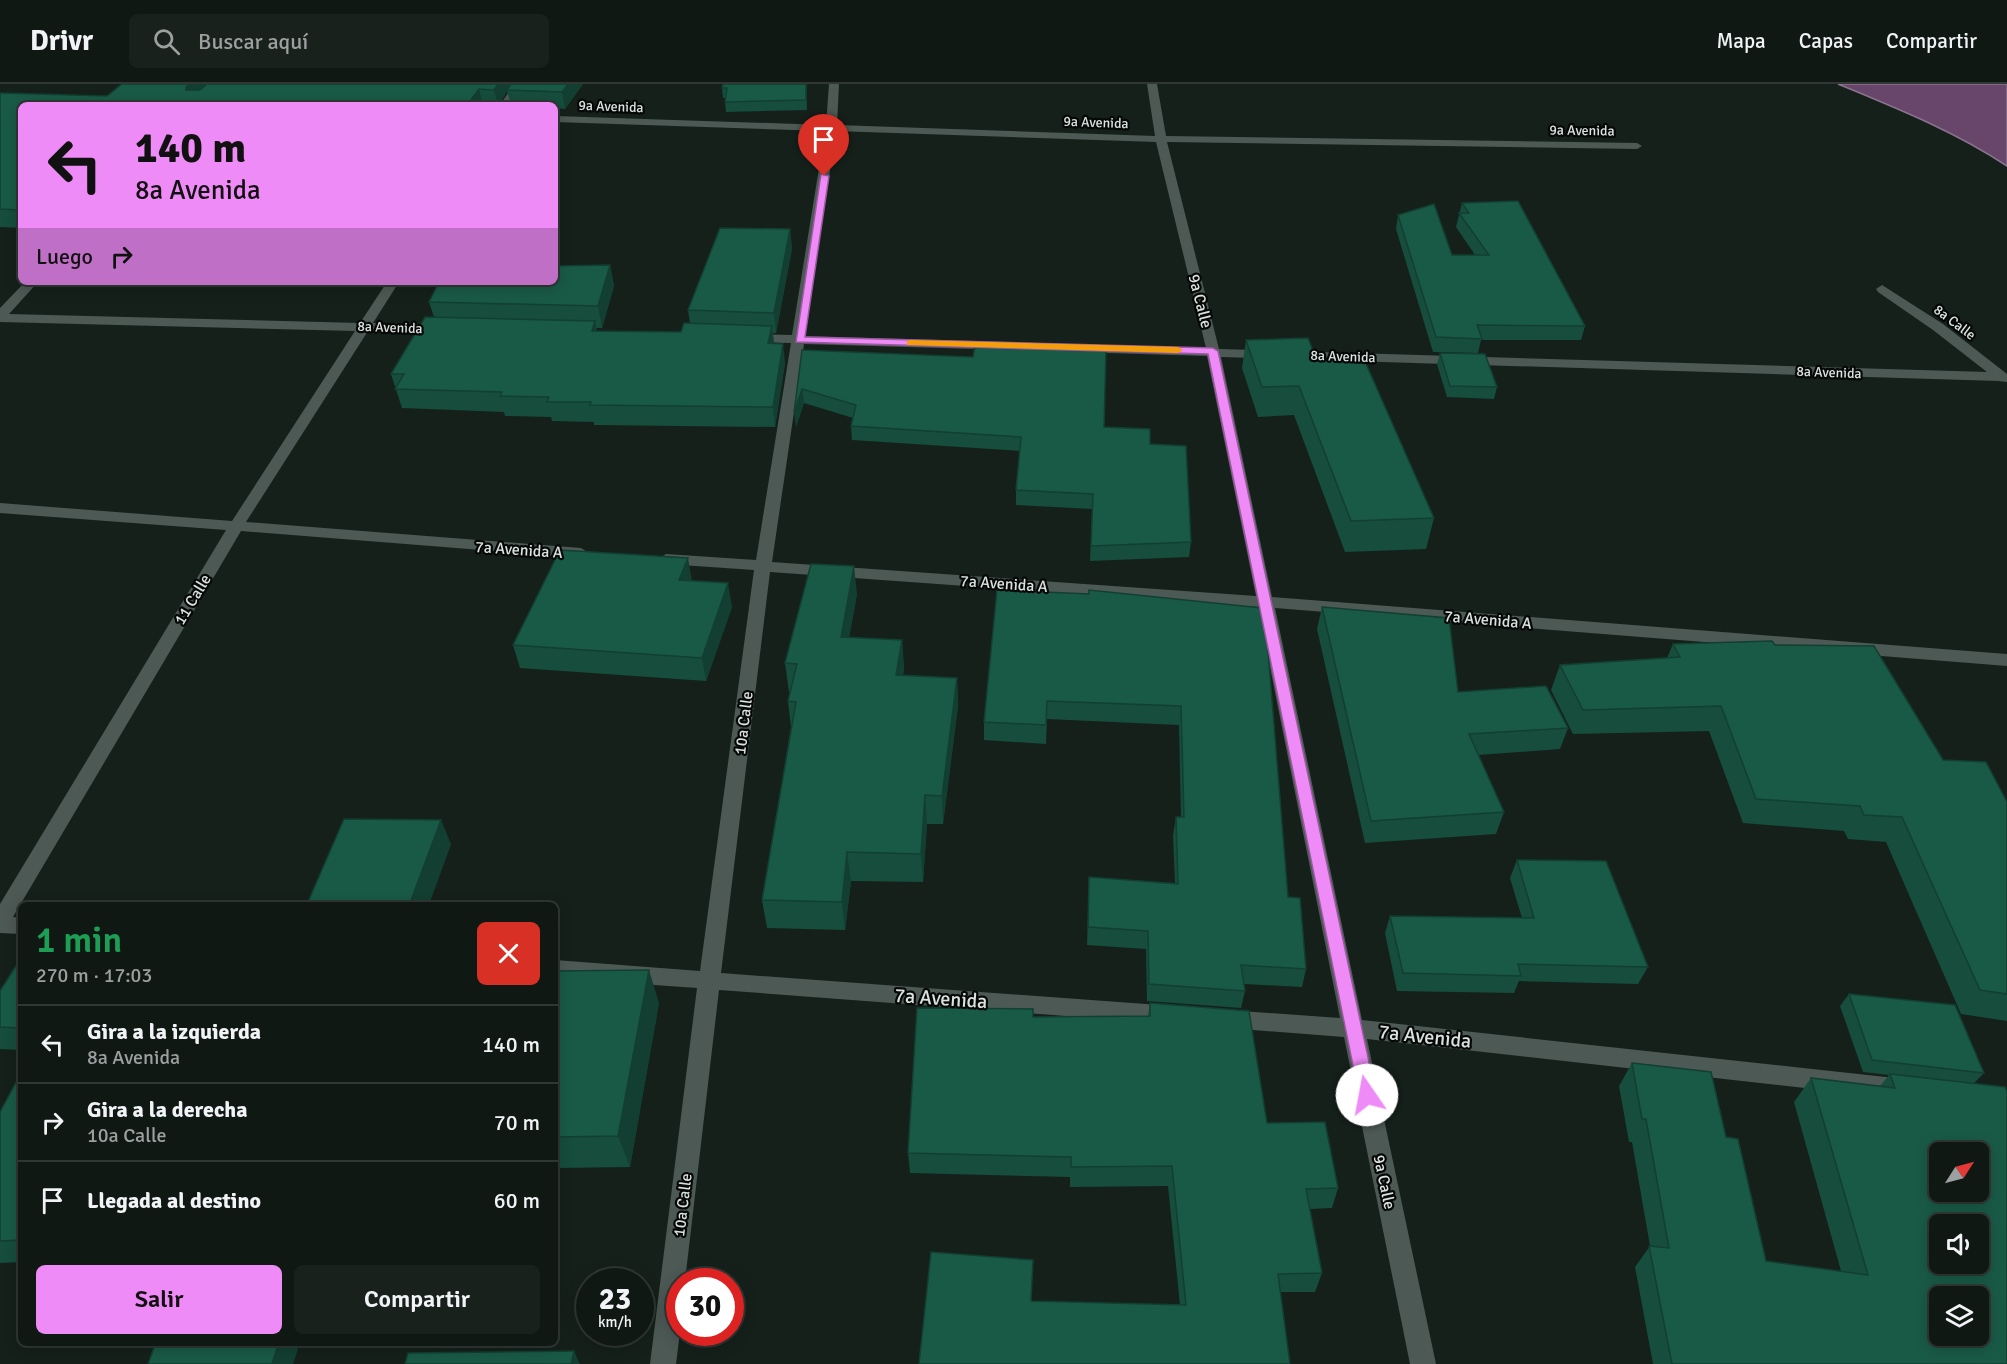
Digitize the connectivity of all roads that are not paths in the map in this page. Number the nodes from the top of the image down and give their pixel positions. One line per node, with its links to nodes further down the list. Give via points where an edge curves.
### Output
1 (519, 84): 4 (street)
2 (834, 84): 6 (street, 10a Calle)
3 (1152, 84): 7 (street, 9a Calle)
4 (507, 102)
5 (558, 119): 6 (street, 9a Avenida)
6 (831, 129): 7 (street, 9a Avenida); 16 (street, 10a Calle)
7 (1161, 139): 8 (street, 9a Avenida); 17 (street, 9a Calle)
8 (1637, 146)
9 (29, 285): 12 (street)
10 (391, 285): 13 (street, 11 Calle)
11 (1882, 289): 18 (street, 8a Calle)
12 (0, 317): 13 (street, 8a Avenida)
13 (365, 326): 14 (street, 8a Avenida); 20 (street, 11 Calle)
14 (459, 329)
15 (741, 338): 16 (street, 8a Avenida)
16 (800, 340): 17 (street, 8a Avenida); 23 (street, 10a Calle)
17 (1213, 351): 18 (street, 8a Avenida); 24 (street, 9a Calle)
18 (2005, 380)
19 (0, 508): 20 (street, 7a Avenida A)
20 (235, 528): 21 (street, 7a Avenida A); 26 (street, 11 Calle)
21 (599, 554)
22 (646, 558): 23 (street, 7a Avenida A)
23 (764, 566): 24 (street, 7a Avenida A); 29 (street, 10a Calle)
24 (1265, 602): 25 (street, 7a Avenida A); 30 (street, 9a Calle)
25 (2007, 660)
26 (0, 923): 27 (street)
27 (18, 926)
28 (558, 969): 29 (street, 7a Avenida)
29 (709, 981): 30 (street, 7a Avenida); 32 (street, 10a Calle)
30 (1353, 1028): 31 (street, 7a Avenida); 33 (street, 9a Calle)
31 (1924, 1091)
32 (663, 1364)
33 (1423, 1364)

